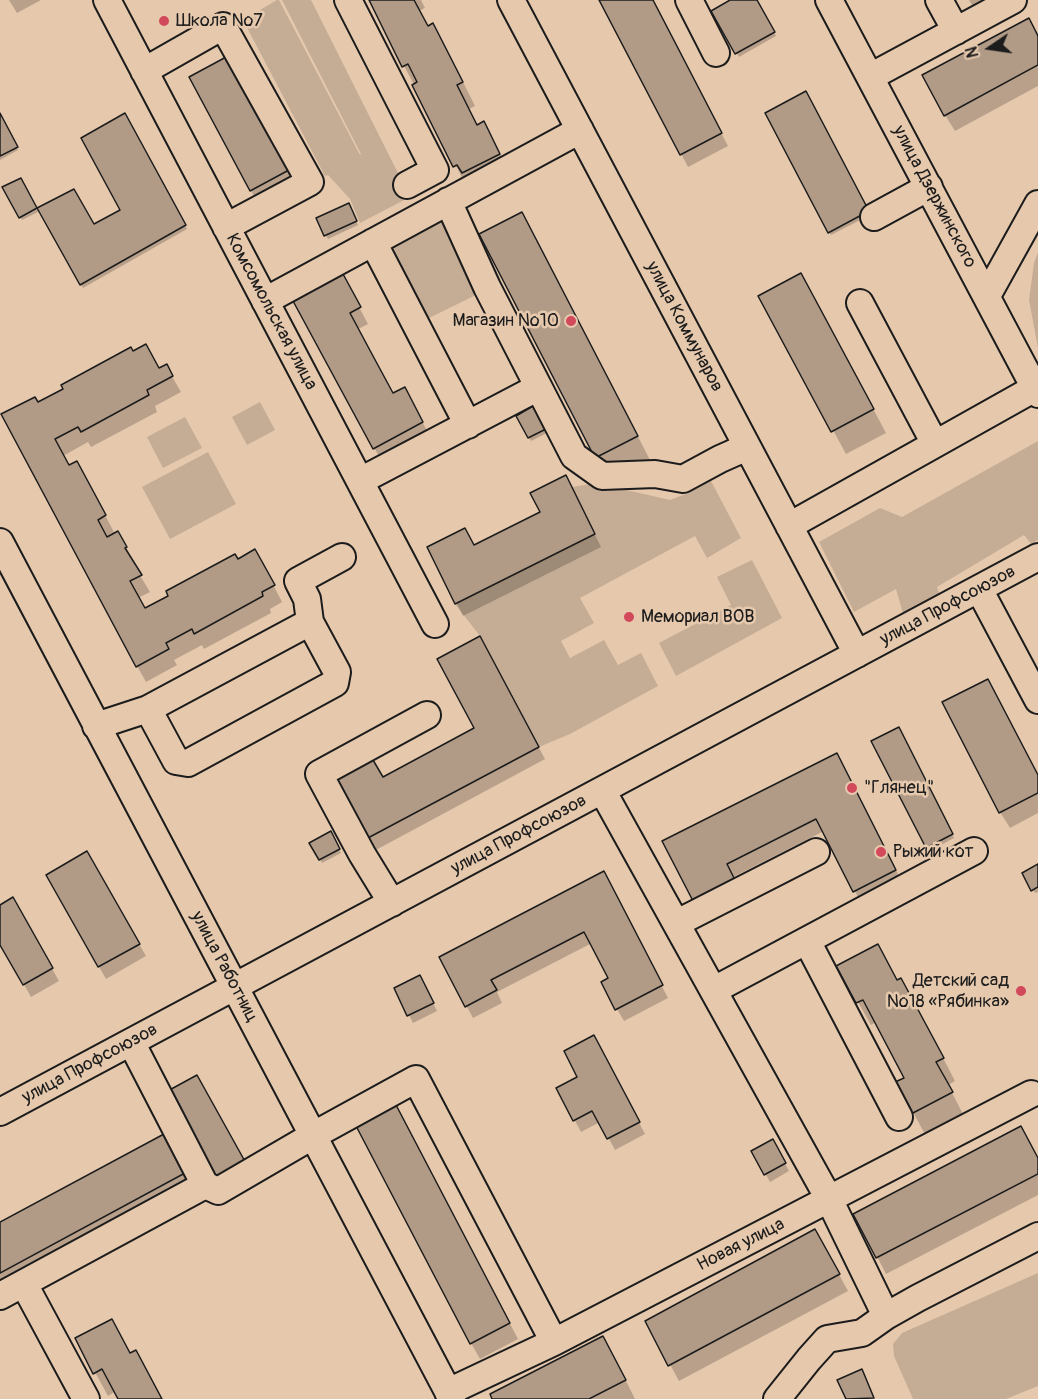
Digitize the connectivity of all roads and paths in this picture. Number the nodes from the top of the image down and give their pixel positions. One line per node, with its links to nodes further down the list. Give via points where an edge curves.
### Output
1 (107, 0): 10 (street, Комсомольская улица)
2 (348, 0): 13 (street, via 435,170)
3 (511, 0): 12 (street, улица Коммунаров)
4 (689, 0): 9 (street)
5 (829, 0): 11 (street, улица Дзержинского)
6 (939, 0): 8 (street)
7 (1013, 0): 8 (street)
8 (956, 31): 11 (street)
9 (716, 53)
10 (144, 71): 18 (street, Комсомольская улица); 18 (street, via 223,26 310,182)
11 (870, 77): 14 (street, улица Дзержинского)
12 (580, 130): 15 (street); 27 (street, улица Коммунаров)
13 (407, 185)
14 (929, 188): 17 (street); 20 (street, улица Дзержинского)
15 (448, 201): 19 (street); 23 (street)
16 (1038, 204): 20 (street)
17 (874, 217)
18 (226, 227): 21 (street, Комсомольская улица)
19 (373, 242): 21 (street); 25 (street)
20 (987, 296): 24 (street, улица Дзержинского)
21 (265, 301): 28 (street, Комсомольская улица)
22 (860, 303): 26 (street)
23 (537, 388): 25 (street); 27 (street, via 574,456 602,476 655,474 683,480)
24 (1036, 391): 26 (street)
25 (468, 424): 28 (street)
26 (935, 444): 29 (street)
27 (747, 447): 29 (street, улица Коммунаров)
28 (360, 481): 35 (street, Комсомольская улица)
29 (789, 526): 36 (street, улица Коммунаров)
30 (0, 542): 40 (street, улица Работниц)
31 (342, 557): 34 (street, via 298,581 307,599)
32 (1038, 557): 33 (street, улица Профсоюзов)
33 (979, 589): 36 (street, улица Профсоюзов); 37 (street)
34 (310, 622): 38 (street); 38 (street, via 337,672 335,683 188,763 176,761)
35 (435, 624)
36 (857, 654): 41 (street, улица Профсоюзов)
37 (1038, 700)
38 (148, 709): 40 (street)
39 (427, 715): 44 (street, via 319,774)
40 (96, 726): 47 (street, улица Работниц)
41 (602, 790): 44 (street, улица Профсоюзов); 45 (street)
42 (974, 851): 46 (street)
43 (816, 852): 45 (street)
44 (392, 903): 47 (street, улица Профсоюзов)
45 (677, 923): 48 (street)
46 (807, 941): 48 (street); 52 (street)
47 (234, 987): 49 (street, улица Профсоюзов); 53 (street, улица Работниц)
48 (714, 990): 55 (street)
49 (131, 1042): 51 (street, улица Профсоюзов); 54 (street)
50 (1031, 1094): 55 (street, Новая улица)
51 (0, 1113)
52 (899, 1117)
53 (314, 1135): 54 (street, via 218,1191); 60 (street, via 416,1079); 61 (street, улица Работниц)
54 (205, 1185): 57 (street)
55 (829, 1200): 59 (street); 60 (street, Новая улица)
56 (1038, 1236): 59 (street)
57 (24, 1284): 58 (street); 62 (street)
58 (0, 1296)
59 (886, 1316): 63 (street, via 862,1333 827,1339)
60 (554, 1342): 61 (street, Новая улица)
61 (450, 1395)
62 (86, 1399)
63 (777, 1399)

